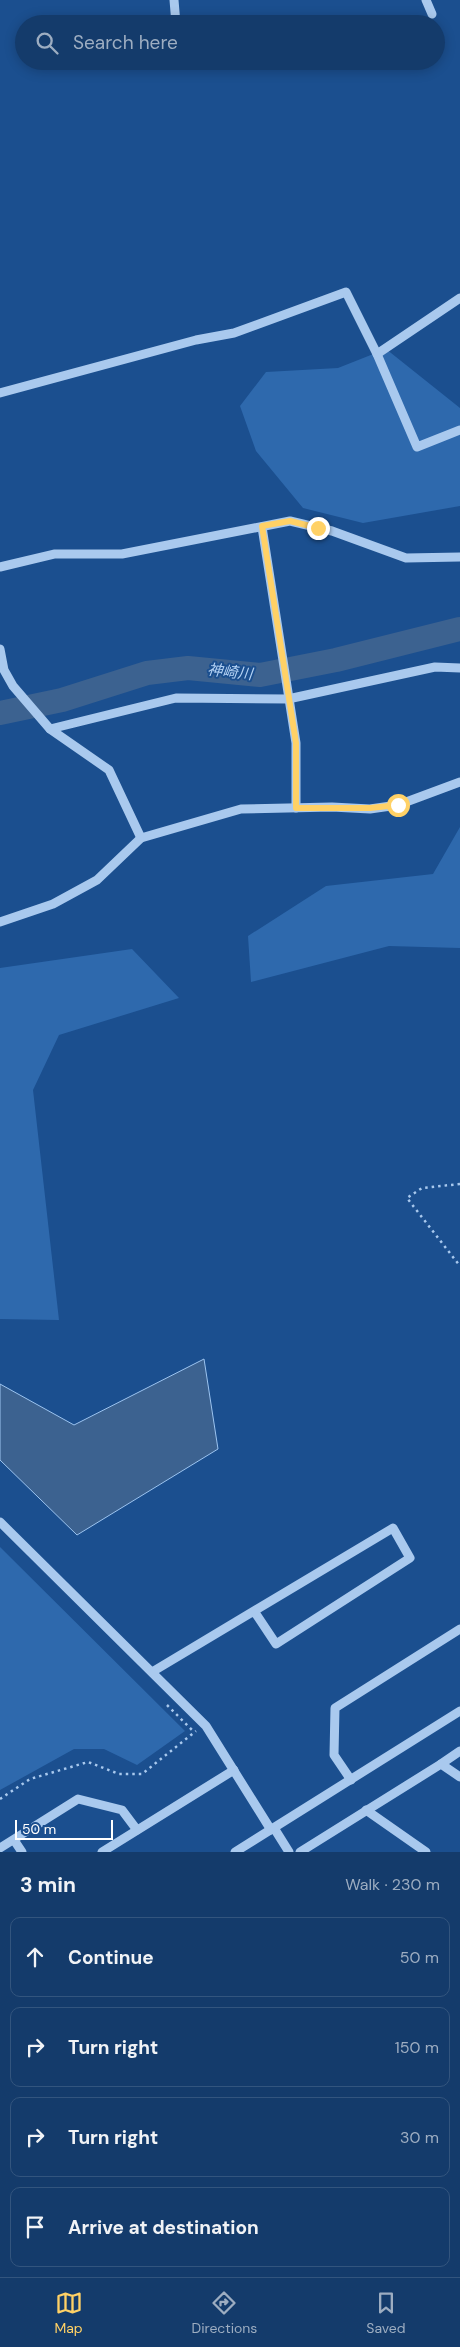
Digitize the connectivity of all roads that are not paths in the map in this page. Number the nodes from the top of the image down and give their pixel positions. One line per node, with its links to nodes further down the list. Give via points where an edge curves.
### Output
1 (174, 0): 4 (street)
2 (426, 0): 3 (street)
3 (432, 14)
4 (175, 15)
5 (460, 298): 6 (street)
6 (377, 354): 7 (street, via 346,292 234,332); 8 (street, via 417,447)
7 (0, 393)
8 (460, 430)
9 (262, 526): 10 (street, via 290,521 332,531 406,558); 11 (street, via 122,554 54,554); 14 (street)
10 (460, 557)
11 (0, 567)
12 (0, 649): 15 (street, via 4,670 13,686)
13 (460, 668): 14 (street, via 435,667)
14 (288, 699): 15 (street, via 176,698); 17 (street, via 296,743)
15 (50, 729): 18 (street, via 109,770)
16 (460, 782): 17 (street, via 398,805)
17 (296, 808): 18 (street, via 241,810)
18 (141, 838): 19 (street, via 97,880 53,904)
19 (0, 922)
20 (0, 1522): 23 (street)
21 (254, 1611): 21 (street, via 276,1644 410,1558 393,1528); 23 (street)
22 (460, 1628): 29 (street, via 335,1708 334,1755)
23 (152, 1672): 27 (street, via 206,1726)
24 (460, 1711): 29 (street)
25 (460, 1751): 26 (street)
26 (441, 1764): 28 (street); 30 (street)
27 (234, 1770): 31 (street); 32 (street)
28 (460, 1777)
29 (351, 1780): 31 (street)
30 (366, 1810): 39 (street); 40 (street)
31 (273, 1829): 37 (street); 38 (street)
32 (137, 1830): 33 (street, via 122,1810 78,1799); 36 (street)
33 (14, 1840): 34 (street); 35 (street)
34 (0, 1848)
35 (22, 1852)
36 (102, 1852)
37 (235, 1852)
38 (289, 1852)
39 (300, 1852)
40 (426, 1852)

